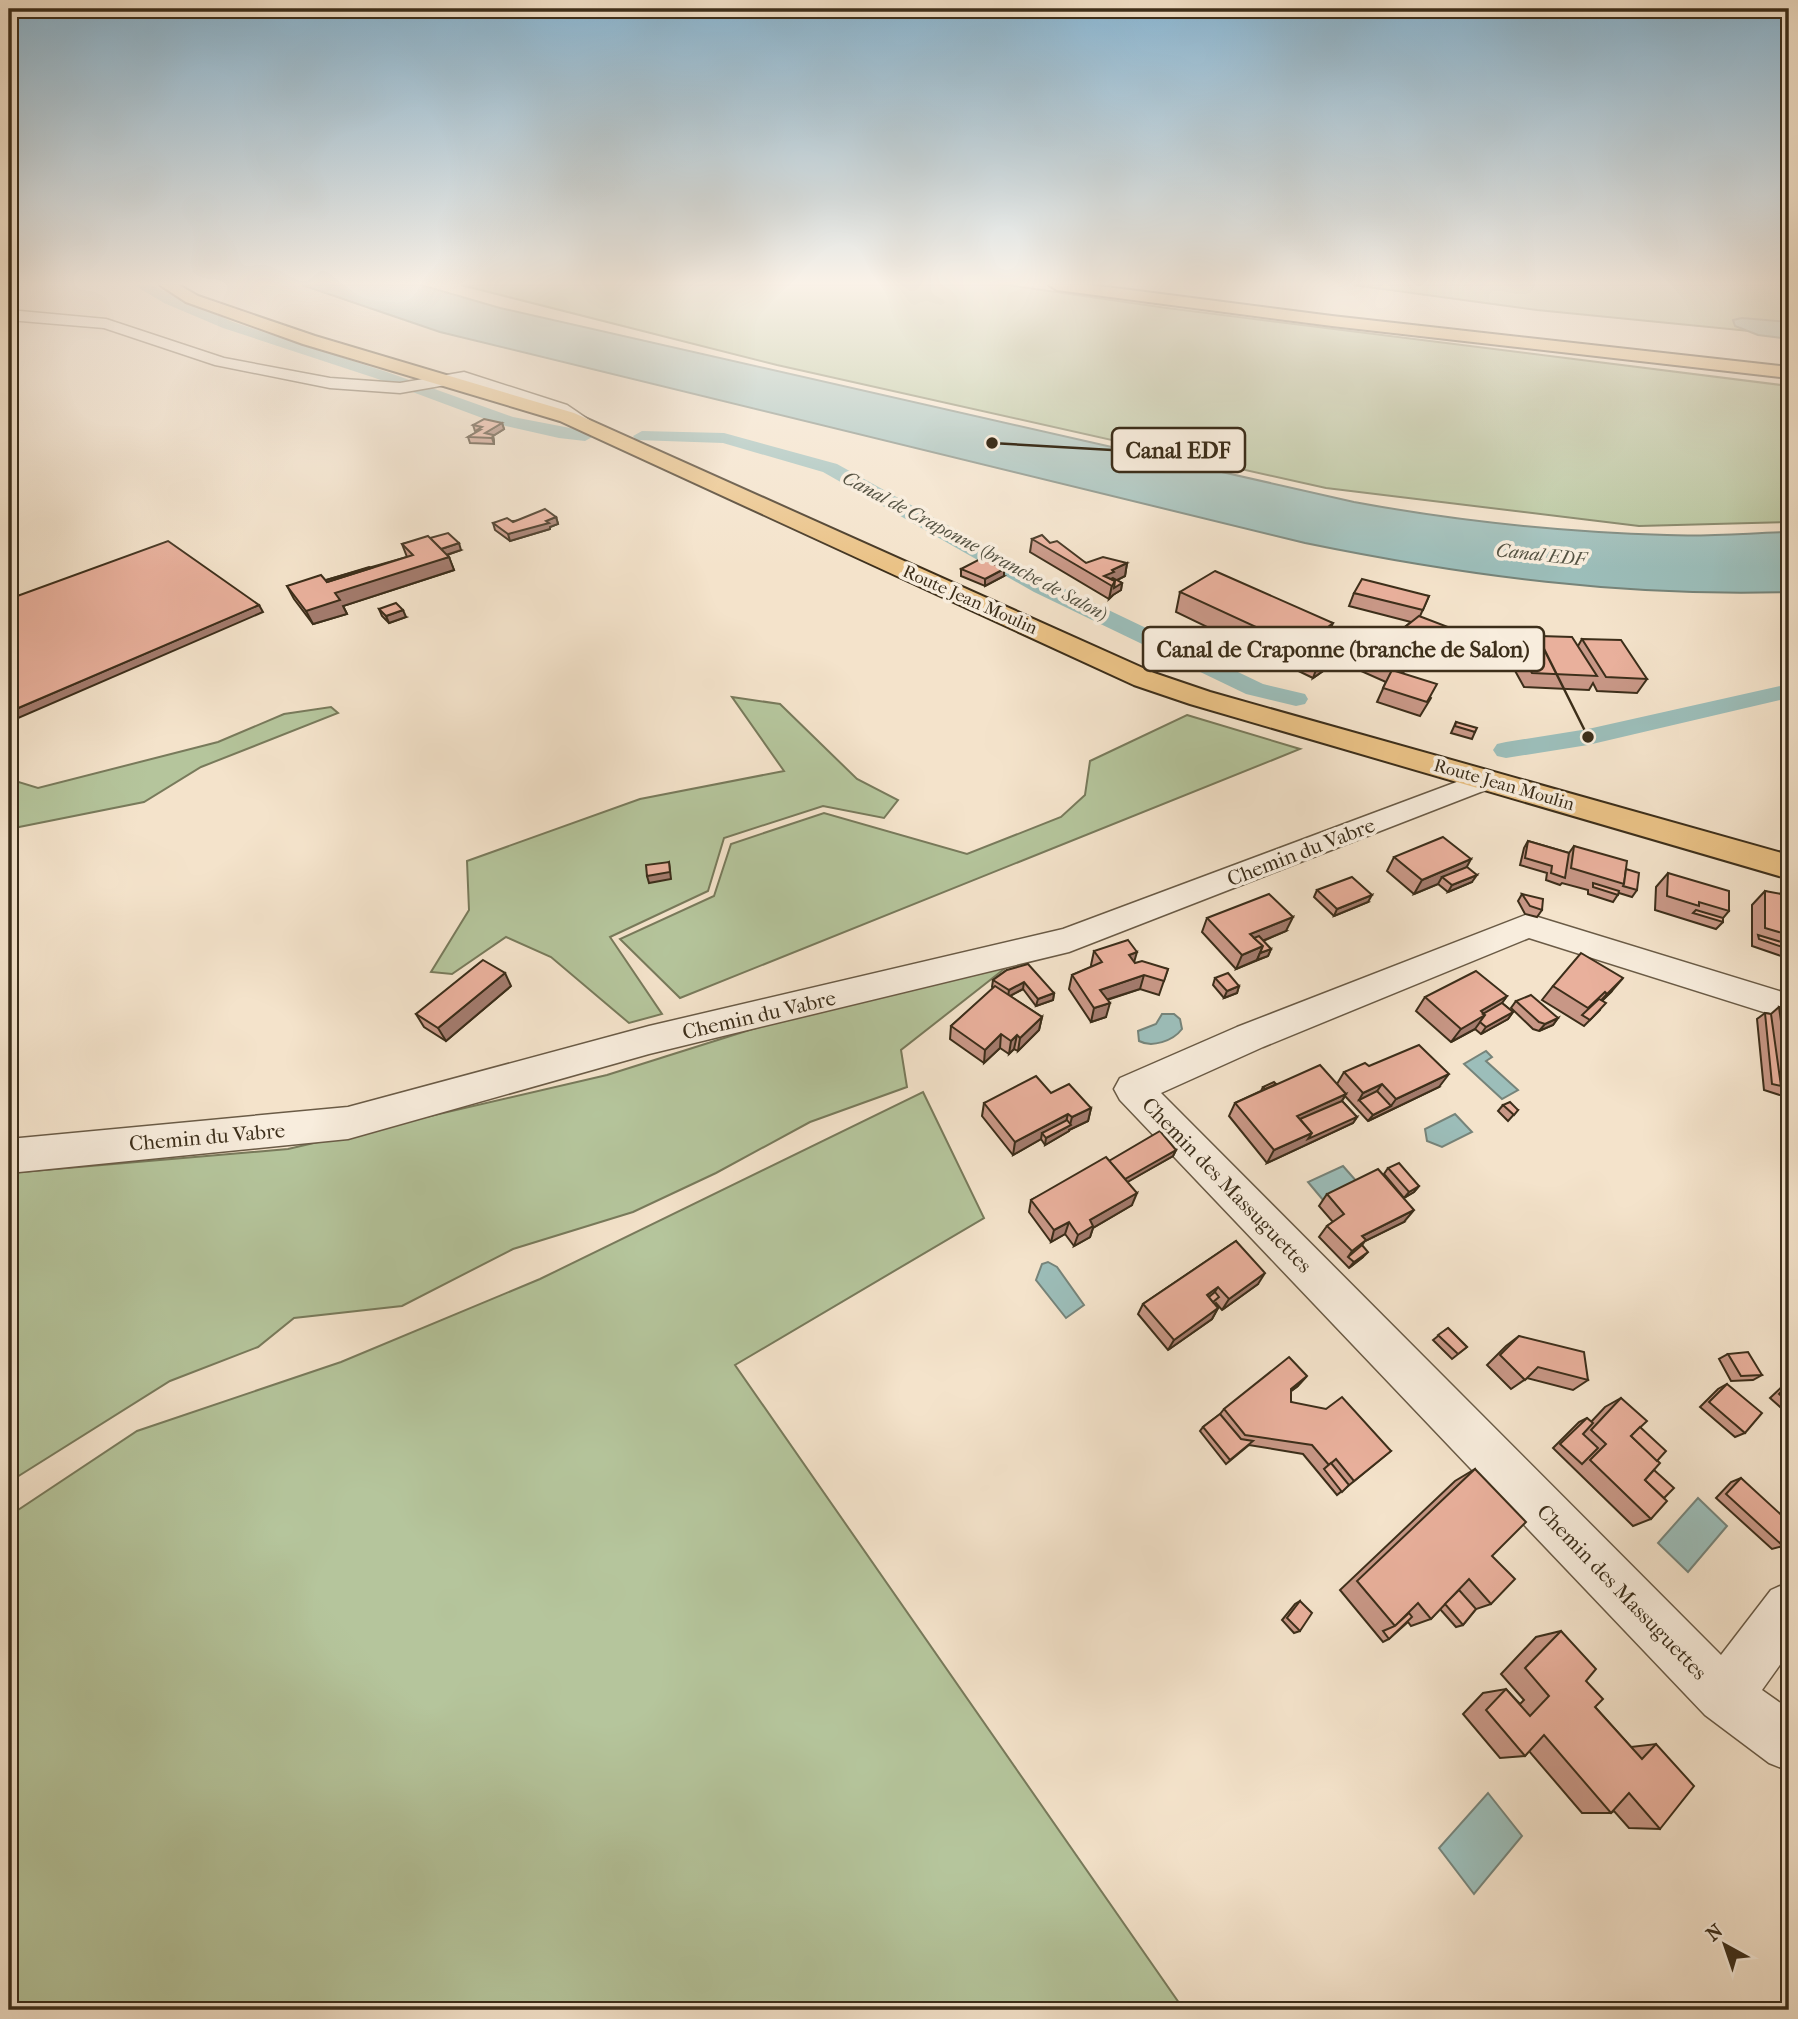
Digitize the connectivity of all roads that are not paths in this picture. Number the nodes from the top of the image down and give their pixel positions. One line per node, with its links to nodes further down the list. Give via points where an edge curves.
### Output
1 (309, 379): 3 (street, via 400,388)
2 (423, 379): 3 (main road, Route Jean Moulin)
3 (431, 382): 4 (main road, Route Jean Moulin, via 589,426 1144,678)
4 (1486, 779): 5 (main road, Route Jean Moulin); 7 (street, Chemin du Vabre, via 1056,944 649,1040 348,1123)
5 (1789, 867)
6 (1782, 1006): 9 (street, Chemin des Massuguettes, via 1528,926 1133,1089)
7 (9, 1156)
8 (1789, 1608): 9 (street)
9 (1724, 1696): 10 (street, Chemin des Massuguettes)
10 (1789, 1743)

